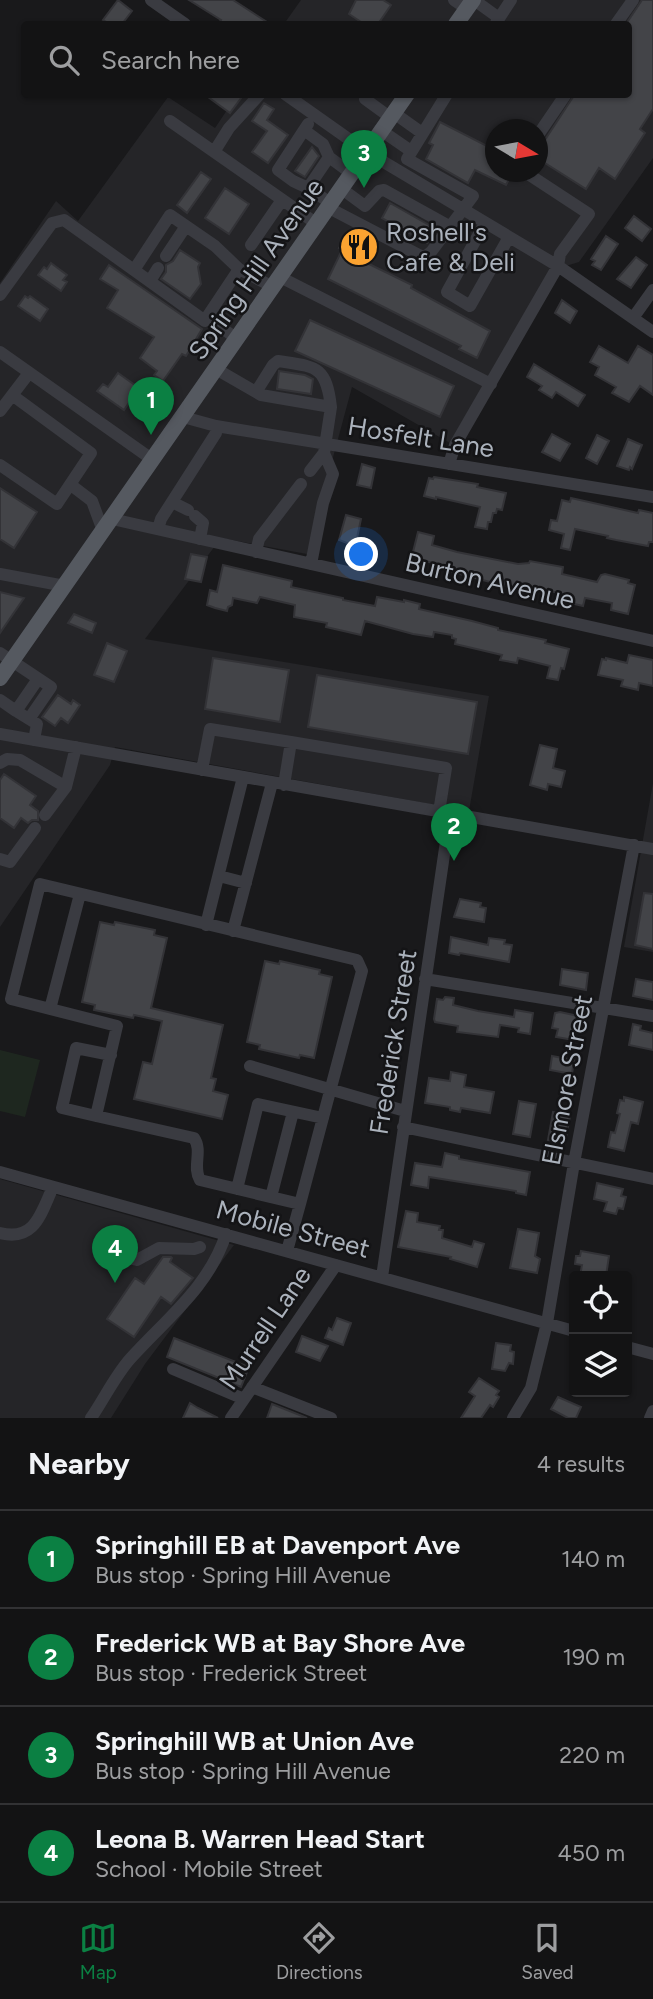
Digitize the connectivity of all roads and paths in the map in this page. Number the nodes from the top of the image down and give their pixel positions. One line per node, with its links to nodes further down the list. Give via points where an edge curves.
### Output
1 (150, 0): 5 (street)
2 (511, 0): 7 (street)
3 (633, 0): 8 (street)
4 (467, 2): 6 (main road); 7 (street)
5 (182, 21)
6 (458, 21)
7 (497, 21)
8 (618, 21)
9 (256, 98): 22 (street)
10 (291, 98): 15 (street)
11 (366, 98): 18 (street)
12 (404, 98): 18 (main road, Spring Hill Avenue)
13 (444, 98): 20 (street)
14 (563, 98): 16 (street)
15 (314, 114): 19 (street); 23 (street)
16 (548, 119)
17 (170, 121): 22 (street)
18 (389, 121): 20 (street); 21 (street); 23 (main road, Spring Hill Avenue)
19 (304, 130): 24 (street, via 323,144); 28 (street, via 278,170)
20 (422, 133): 21 (street)
21 (411, 151): 34 (street, via 407,159 473,196)
22 (214, 152): 31 (street)
23 (367, 152): 25 (main road, Spring Hill Avenue); 26 (street)
24 (329, 157): 25 (street); 28 (street)
25 (352, 173): 29 (main road, Spring Hill Avenue)
26 (402, 173): 30 (street); 34 (street)
27 (540, 182): 43 (street, via 589,214 560,254)
28 (308, 188): 32 (street)
29 (342, 189): 32 (main road, Spring Hill Avenue); 33 (street)
30 (389, 192): 33 (street, via 379,191); 39 (street)
31 (282, 200): 37 (street); 41 (street)
32 (330, 206): 35 (street); 37 (main road, Spring Hill Avenue)
33 (365, 206): 35 (street)
34 (463, 209): 36 (street); 39 (street)
35 (355, 222): 39 (street, via 426,256)
36 (485, 223): 40 (street); 40 (street, via 447,292 470,306)
37 (317, 224): 48 (main road, Spring Hill Avenue)
38 (186, 226): 42 (street); 45 (street, via 170,215); 46 (street)
39 (449, 226)
40 (509, 237): 43 (street)
41 (251, 245)
42 (166, 256)
43 (558, 266): 52 (street); 58 (street)
44 (159, 268): 47 (street)
45 (134, 270): 47 (street); 50 (street, via 64,220 52,223)
46 (239, 270): 48 (street); 51 (street)
47 (150, 281): 51 (street, via 205,321)
48 (277, 282): 54 (main road, Spring Hill Avenue); 58 (street)
49 (653, 290): 52 (street)
50 (0, 295)
51 (207, 317): 54 (street)
52 (633, 318): 53 (street)
53 (653, 332)
54 (237, 339): 56 (main road, Spring Hill Avenue)
55 (0, 352): 57 (street)
56 (216, 369): 59 (street); 63 (main road, Spring Hill Avenue)
57 (29, 373): 60 (street); 66 (street)
58 (491, 384): 67 (street, via 455,445)
59 (256, 392): 61 (street); 61 (street, via 278,361 312,367 325,377)
60 (12, 395): 62 (street); 71 (street, via 92,453)
61 (331, 408): 65 (street)
62 (0, 411)
63 (183, 417): 64 (street, Hosfelt Lane); 66 (main road, Spring Hill Avenue)
64 (216, 426): 65 (street, Hosfelt Lane); 73 (street, via 216,433)
65 (325, 449): 67 (street, Hosfelt Lane); 69 (street); 78 (street, via 333,474)
66 (153, 460): 74 (main road, Spring Hill Avenue)
67 (449, 464): 72 (street, Hosfelt Lane)
68 (0, 465): 71 (street, via 57,504)
69 (310, 471)
70 (301, 484): 77 (street, via 259,539)
71 (71, 485): 74 (street, via 92,501)
72 (653, 497)
73 (172, 502): 75 (street); 76 (street, via 203,523)
74 (108, 525): 75 (street, Burton Avenue); 80 (main road, Spring Hill Avenue)
75 (158, 529): 76 (street, Burton Avenue)
76 (200, 539): 77 (street, Burton Avenue)
77 (256, 552): 78 (street, Burton Avenue)
78 (311, 564): 81 (street, Burton Avenue)
79 (0, 574): 80 (street)
80 (65, 586): 82 (main road, Spring Hill Avenue)
81 (653, 640)
82 (6, 657): 83 (main road, Spring Hill Avenue); 85 (street, via 38,679)
83 (0, 678)
84 (0, 700): 85 (street)
85 (22, 714): 87 (street); 88 (street, via 37,724)
86 (0, 734): 87 (street)
87 (15, 737): 88 (street)
88 (34, 740): 90 (street)
89 (291, 742): 92 (street, via 210,729); 94 (street); 96 (street, Frederick Street, via 446,768)
90 (76, 747): 92 (street); 95 (street)
91 (0, 764): 95 (street, via 6,759 20,760)
92 (202, 770): 93 (street)
93 (243, 778): 94 (street); 102 (street)
94 (278, 784): 96 (street); 103 (street)
95 (66, 787): 97 (street)
96 (444, 813): 99 (street); 107 (street, Frederick Street)
97 (46, 815)
98 (35, 828): 101 (street, via 10,862)
99 (634, 845): 100 (street); 108 (street, Elsmore Street)
100 (653, 849)
101 (0, 859)
102 (219, 876): 103 (street); 105 (street)
103 (246, 883): 106 (street)
104 (80, 894): 105 (street); 109 (street); 109 (street, via 40,884 11,999)
105 (206, 925): 106 (street)
106 (233, 931): 113 (street, via 360,964 362,971)
107 (425, 979): 108 (street); 114 (street, Frederick Street)
108 (603, 1008): 110 (street); 119 (street, Elsmore Street)
109 (50, 1009): 111 (street, via 117,1026)
110 (653, 1016)
111 (111, 1055): 116 (street); 116 (street, via 76,1048 62,1108)
112 (250, 1066): 113 (street)
113 (331, 1090): 114 (street); 117 (street)
114 (405, 1111): 118 (street, Frederick Street)
115 (293, 1112): 117 (street); 123 (street, via 258,1104); 124 (street)
116 (96, 1116): 123 (street, via 194,1138 200,1180)
117 (323, 1118): 125 (street)
118 (403, 1126): 119 (street); 134 (street, Frederick Street)
119 (574, 1163): 121 (street); 135 (street, Elsmore Street)
120 (0, 1172): 122 (street, Mobile Street)
121 (653, 1179)
122 (53, 1187): 126 (street, Mobile Street); 127 (street, via 32,1228 21,1235)
123 (236, 1189): 124 (street)
124 (271, 1197): 125 (street)
125 (300, 1204): 130 (street)
126 (205, 1228): 128 (street, Mobile Street); 129 (street)
127 (0, 1233)
128 (226, 1234): 130 (street, Mobile Street); 132 (street)
129 (200, 1247): 131 (street, via 159,1248 137,1260); 132 (street, via 201,1254)
130 (287, 1251): 133 (street, Mobile Street)
131 (129, 1258)
132 (215, 1262): 143 (street, via 189,1298 129,1360)
133 (336, 1265): 134 (street, Mobile Street); 140 (street, Murrell Lane)
134 (382, 1277): 135 (street, Mobile Street)
135 (547, 1323): 136 (street, Mobile Street); 146 (street, Elsmore Street, via 531,1388)
136 (569, 1330)
137 (632, 1348): 138 (street)
138 (653, 1354)
139 (173, 1370): 141 (street)
140 (252, 1387): 141 (street, Murrell Lane); 145 (street)
141 (244, 1399): 144 (street, Murrell Lane)
142 (653, 1411): 147 (street)
143 (91, 1418)
144 (231, 1418)
145 (331, 1418)
146 (513, 1418)
147 (650, 1418)

